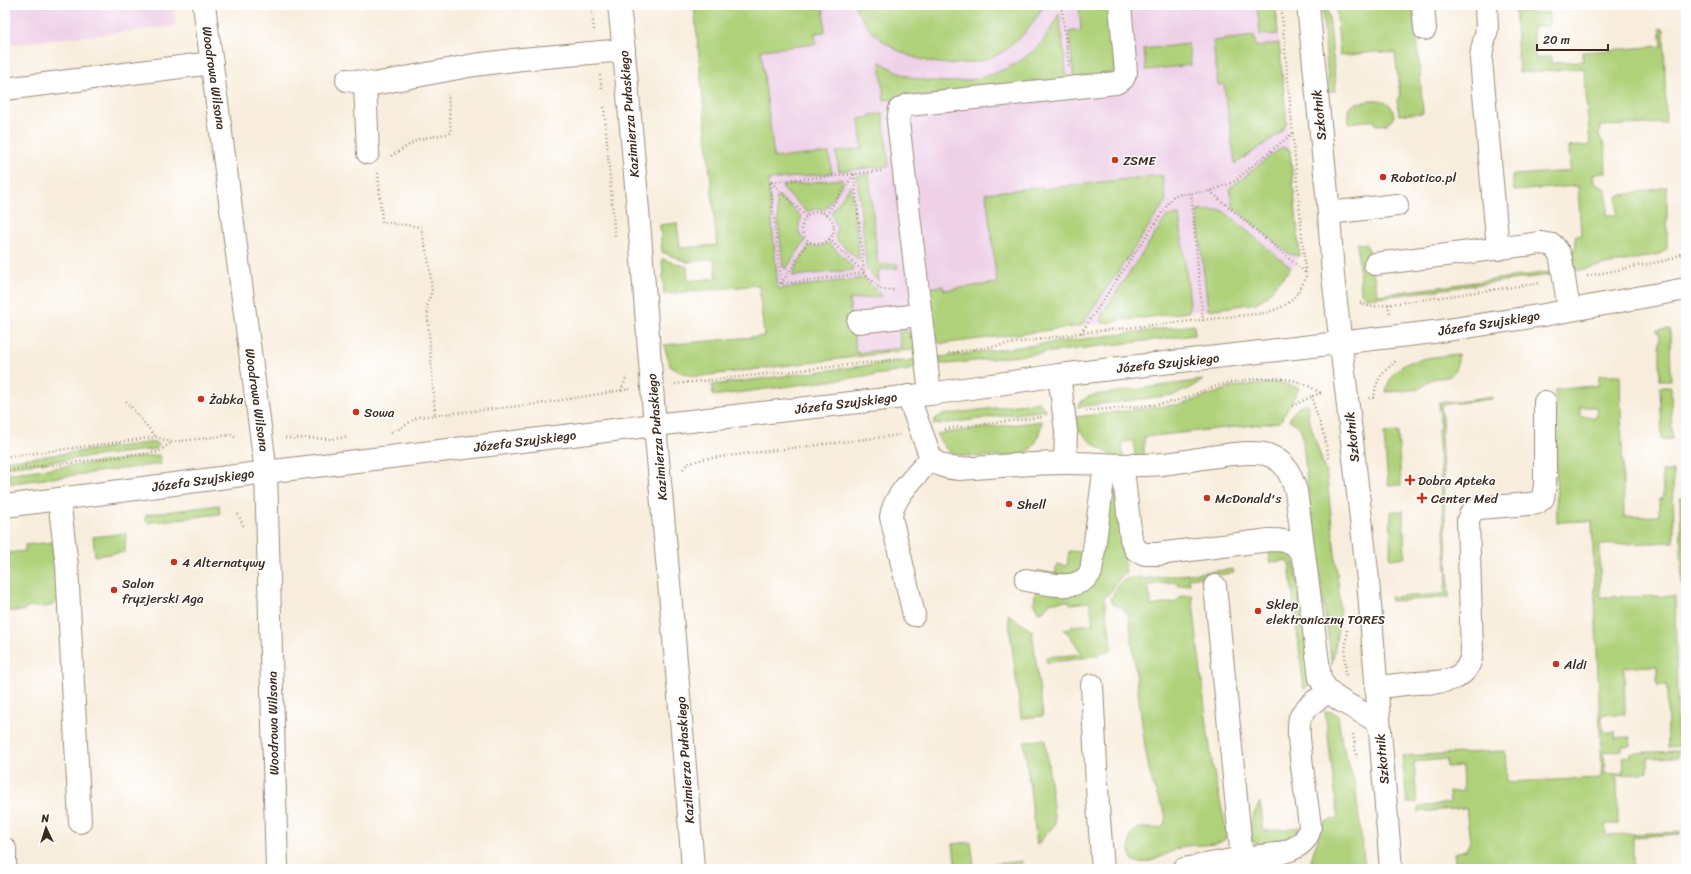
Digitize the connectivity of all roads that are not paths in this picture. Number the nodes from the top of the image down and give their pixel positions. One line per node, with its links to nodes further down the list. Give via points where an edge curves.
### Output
1 (204, 5): 9 (street, Woodrowa Wilsona)
2 (619, 5): 8 (street, Kazimierza Pułaskiego)
3 (1120, 5): 18 (street, via 1126,72 1123,79 1116,83 908,105 900,108 898,120)
4 (1308, 5): 13 (street, Szkotnik)
5 (1423, 5): 7 (street)
6 (1486, 5): 14 (street, via 1487,30 1481,60)
7 (1425, 29)
8 (624, 50): 11 (street, via 522,58 385,82 356,82); 25 (street, Kazimierza Pułaskiego)
9 (212, 63): 10 (street); 29 (street, Woodrowa Wilsona)
10 (5, 89)
11 (373, 159)
12 (1397, 205): 13 (street)
13 (1329, 213): 20 (street, Szkotnik, via 1333,276)
14 (1498, 249): 15 (street); 17 (street, via 1553,245 1559,253)
15 (1375, 264)
16 (1686, 289): 17 (street, Józefa Szujskiego)
17 (1569, 310): 20 (street, Józefa Szujskiego, via 1482,325)
18 (920, 315): 19 (street); 22 (street)
19 (858, 322)
20 (1342, 343): 21 (street, Józefa Szujskiego); 37 (street, Szkotnik, via 1368,580)
21 (1059, 375): 22 (street, Józefa Szujskiego); 27 (street, via 1066,432)
22 (930, 394): 23 (street, Józefa Szujskiego)
23 (908, 396): 25 (street, Józefa Szujskiego); 26 (street)
24 (1545, 402): 37 (street, via 1543,498 1537,503 1478,508 1471,513 1468,520 1472,652 1467,668 1458,677 1445,682)
25 (655, 425): 29 (street, Józefa Szujskiego); 45 (street, Kazimierza Pułaskiego)
26 (931, 458): 27 (street, via 946,468 959,470); 35 (street, via 898,498 891,517)
27 (1065, 463): 28 (street)
28 (1120, 468): 32 (street, via 1131,539 1136,550 1145,554 1158,554 1282,540 1296,545 1301,550); 32 (street, via 1245,453 1267,455 1281,461 1286,466 1296,492); 33 (street, via 1092,572 1088,578 1067,586)
29 (266, 472): 30 (street, Józefa Szujskiego); 44 (street, Woodrowa Wilsona)
30 (59, 500): 31 (street, Józefa Szujskiego); 40 (street, via 67,566)
31 (5, 506)
32 (1304, 561): 38 (street, via 1320,678)
33 (1026, 580)
34 (1216, 586): 42 (street)
35 (914, 615)
36 (1092, 685): 46 (street)
37 (1376, 687): 39 (street, Szkotnik)
38 (1330, 692): 39 (street, via 1337,699 1369,714); 42 (street, via 1304,711 1298,726 1310,826 1306,839 1300,846 1281,852)
39 (1379, 724): 48 (street, Szkotnik)
40 (80, 822)
41 (5, 849): 43 (street)
42 (1242, 858): 47 (street)
43 (6, 869)
44 (276, 869)
45 (694, 869)
46 (1103, 869)
47 (1184, 869)
48 (1391, 869)

